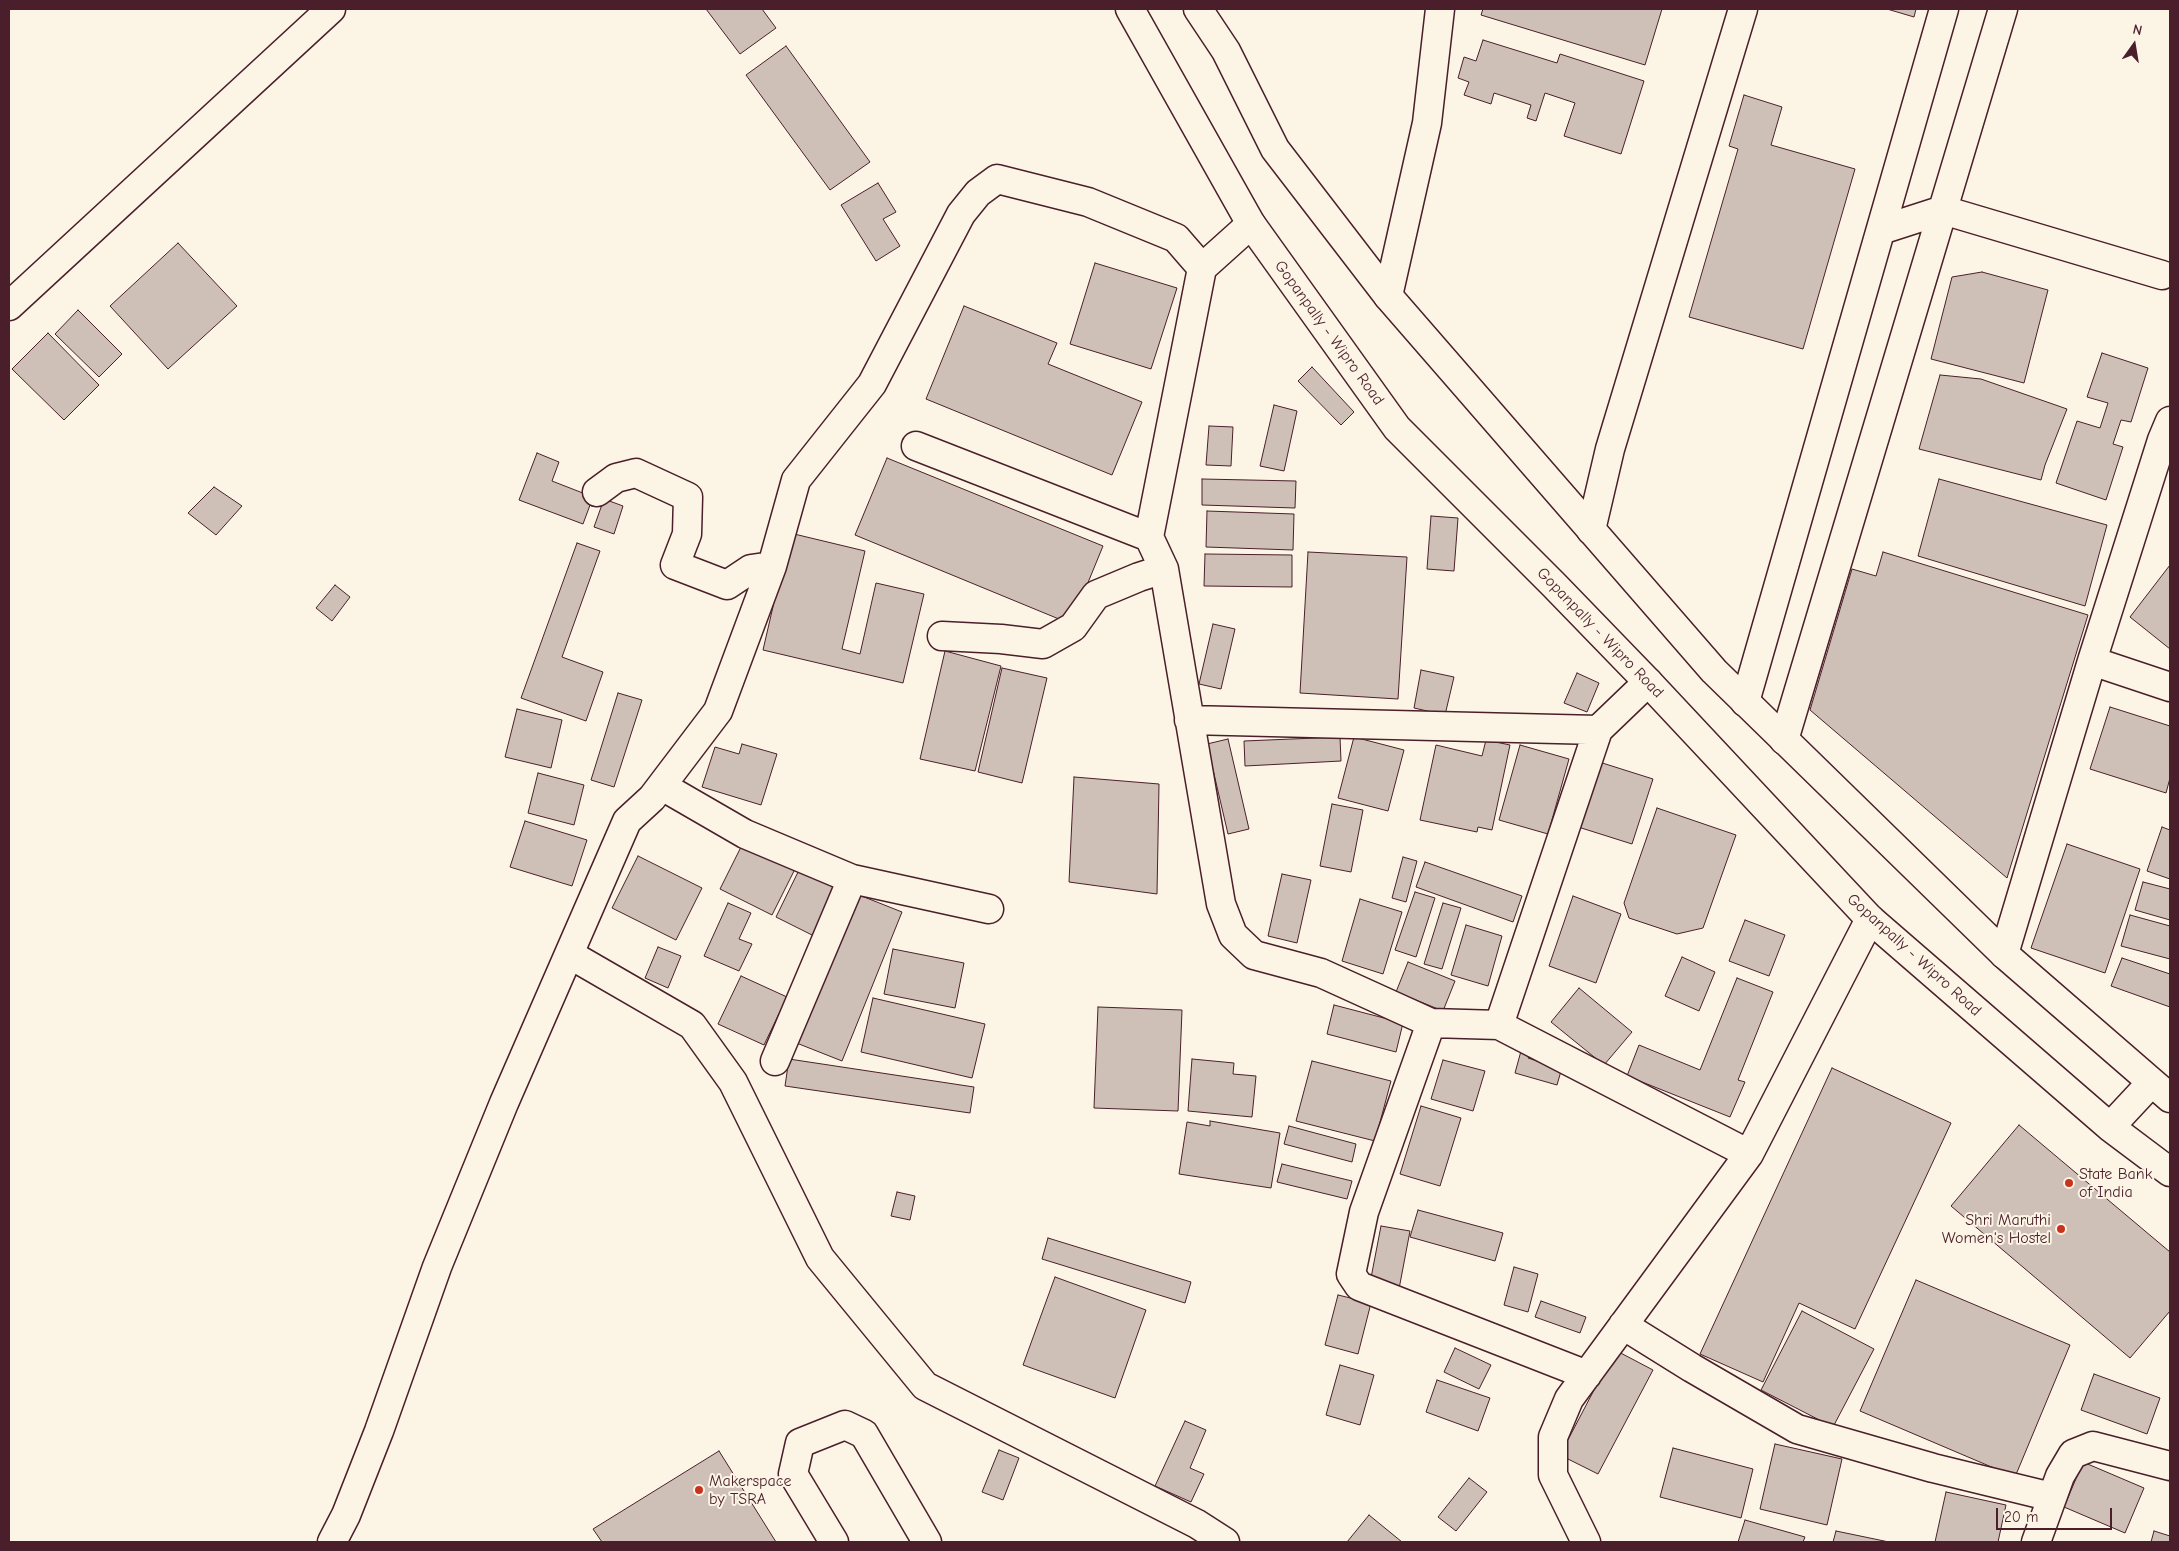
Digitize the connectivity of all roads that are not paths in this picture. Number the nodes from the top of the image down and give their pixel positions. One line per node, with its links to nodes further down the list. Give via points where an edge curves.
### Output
1 (331, 9): 14 (street)
2 (1130, 9): 9 (street, Gopanpally - Wipro Road)
3 (1198, 9): 13 (street, via 1226,51 1275,149)
4 (1440, 9): 13 (street, via 1427,123)
5 (1744, 9): 18 (street, via 1610,449)
6 (1944, 9): 10 (street)
7 (2003, 9): 8 (street)
8 (1943, 210): 10 (street); 12 (street); 29 (street)
9 (1251, 224): 11 (street); 24 (street, Gopanpally - Wipro Road, via 1397,428)
10 (1881, 230): 26 (street)
11 (1202, 268): 19 (street); 20 (street, via 1176,238 1088,202 998,179 978,193 961,214 872,384 796,480)
12 (2162, 275)
13 (1388, 296): 18 (street)
14 (9, 306)
15 (2170, 421): 23 (street)
16 (916, 446): 19 (street)
17 (597, 492): 20 (street, via 616,478 636,473 688,497 687,534 675,565 727,584 751,569)
18 (1591, 530): 26 (street)
19 (1149, 538): 21 (street)
20 (772, 566): 30 (street, via 718,712)
21 (1164, 569): 22 (street, via 1096,596 1073,627 1043,644); 27 (street)
22 (942, 636)
23 (2092, 661): 25 (street); 35 (street)
24 (1648, 682): 28 (street); 33 (street, Gopanpally - Wipro Road)
25 (2170, 687)
26 (1745, 702): 29 (street)
27 (1189, 720): 28 (street); 36 (street, via 1221,904 1233,935 1254,955 1321,973)
28 (1598, 730): 37 (street)
29 (1784, 740): 35 (street)
30 (662, 786): 31 (street, via 745,834); 34 (street, via 627,821)
31 (852, 879): 32 (street); 38 (street)
32 (989, 909)
33 (1870, 919): 40 (street, Gopanpally - Wipro Road); 41 (street)
34 (569, 954): 47 (street, via 440,1258 379,1431); 50 (street, via 692,1025 732,1082 820,1258 926,1386 1198,1524)
35 (2004, 954): 39 (street)
36 (1431, 1023): 37 (street); 44 (street, via 1364,1212 1351,1274 1359,1286)
37 (1499, 1025): 41 (street)
38 (775, 1061)
39 (2161, 1090): 40 (street)
40 (2110, 1127): 42 (street, Gopanpally - Wipro Road)
41 (1749, 1154): 43 (street)
42 (2170, 1172)
43 (1623, 1324): 44 (street); 46 (street, via 1797,1429 1933,1468)
44 (1587, 1375): 51 (street, via 1569,1400 1553,1437 1554,1475)
45 (2170, 1466): 46 (street, via 2093,1446 2073,1454)
46 (2052, 1497): 52 (street)
47 (332, 1542)
48 (834, 1542): 49 (street, via 793,1474 800,1443 845,1425 864,1434)
49 (927, 1542)
50 (1224, 1542)
51 (1586, 1542)
52 (2036, 1542)

